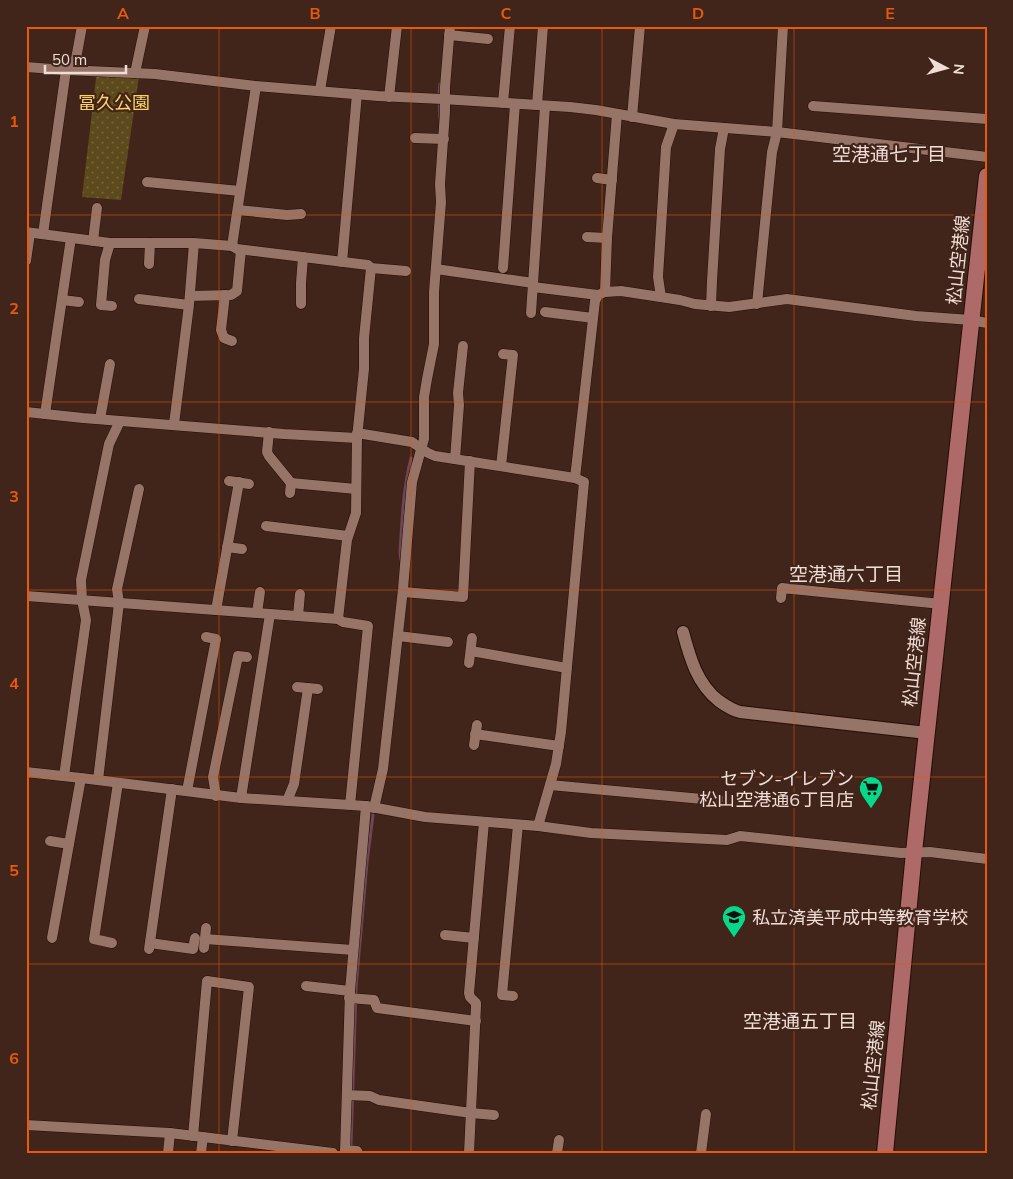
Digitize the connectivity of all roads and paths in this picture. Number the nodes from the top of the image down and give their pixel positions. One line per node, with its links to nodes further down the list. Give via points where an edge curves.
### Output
1 (82, 26): 12 (street)
2 (145, 26): 13 (street)
3 (331, 26): 17 (street)
4 (397, 26): 19 (street)
5 (510, 26): 21 (street, via 511,68)
6 (543, 26): 23 (street)
7 (640, 26): 26 (street, via 634,38)
8 (783, 26): 15 (street)
9 (450, 30): 10 (street); 20 (street)
10 (488, 39)
11 (26, 67): 12 (street)
12 (70, 70): 13 (street); 45 (street)
13 (135, 73): 16 (street)
14 (769, 76): 15 (street)
15 (780, 76): 30 (street)
16 (256, 86): 17 (street); 40 (street)
17 (320, 90): 18 (street)
18 (357, 94): 19 (street); 56 (street)
19 (389, 96): 20 (street)
20 (441, 99): 21 (street); 32 (street)
21 (502, 103): 22 (street)
22 (514, 104): 23 (street); 38 (street)
23 (541, 105): 25 (street); 62 (street)
24 (813, 106): 27 (street, via 828,102)
25 (616, 114): 26 (street); 36 (street)
26 (632, 117): 28 (street)
27 (987, 120)
28 (674, 124): 29 (street); 65 (street, via 666,147 658,277)
29 (724, 128): 30 (street); 73 (street)
30 (777, 132): 33 (street); 71 (street, via 765,187)
31 (415, 138): 32 (street)
32 (444, 139): 60 (street)
33 (987, 156)
34 (987, 176): 77 (main road, 松山空港線)
35 (597, 178): 36 (street)
36 (612, 180): 48 (street)
37 (147, 182): 40 (street)
38 (508, 188): 39 (street); 57 (street)
39 (520, 189)
40 (240, 191): 42 (street)
41 (97, 208): 49 (street)
42 (238, 210): 43 (street); 53 (street)
43 (301, 214)
44 (28, 232): 45 (street); 55 (street)
45 (43, 234): 47 (street)
46 (587, 237): 48 (street)
47 (71, 238): 49 (street); 67 (street)
48 (607, 238): 63 (street)
49 (93, 241): 50 (street)
50 (110, 243): 51 (street); 72 (street, via 105,260 101,305)
51 (150, 243): 52 (street); 58 (street)
52 (194, 243): 53 (street); 68 (street)
53 (237, 248): 54 (street); 64 (street, via 237,291)
54 (303, 257): 56 (street); 70 (street)
55 (26, 261)
56 (342, 262): 59 (street)
57 (506, 262)
58 (148, 264)
59 (371, 268): 61 (street); 88 (street)
60 (436, 269): 62 (street); 89 (street, via 434,344 424,398 425,425)
61 (406, 271)
62 (533, 285): 63 (street); 75 (street)
63 (602, 293): 65 (street, via 621,291); 76 (street, via 595,302)
64 (225, 295): 68 (street); 78 (street, via 221,330 224,338)
65 (661, 297): 73 (street)
66 (139, 299): 68 (street)
67 (62, 300): 69 (street); 83 (street)
68 (190, 300): 86 (street)
69 (79, 302)
70 (301, 304)
71 (757, 304): 73 (street); 77 (street, via 787,299)
72 (112, 306)
73 (711, 306)
74 (545, 312): 76 (street)
75 (531, 313)
76 (593, 318): 93 (street)
77 (979, 322): 110 (main road, 松山空港線)
78 (232, 341)
79 (463, 346): 90 (street)
80 (503, 354): 92 (street, via 513,355 513,407)
81 (110, 364): 84 (street)
82 (26, 412): 83 (street)
83 (45, 414): 84 (street)
84 (100, 419): 85 (street)
85 (120, 421): 86 (street); 108 (street, via 109,444 81,580)
86 (174, 424): 87 (street)
87 (269, 432): 88 (street); 96 (street, via 267,452 291,488)
88 (357, 435): 89 (street, via 412,442); 96 (street)
89 (421, 449): 90 (street, via 435,456); 104 (street, via 412,482)
90 (455, 459): 91 (street)
91 (470, 461): 92 (street); 104 (street, via 463,597)
92 (502, 466): 93 (street)
93 (575, 478): 124 (street, via 584,482)
94 (239, 483): 101 (street)
95 (139, 489): 109 (street, via 142,501 118,589)
96 (356, 489): 100 (street, via 356,513)
97 (280, 517): 99 (street)
98 (266, 526): 99 (street)
99 (279, 528): 100 (street)
100 (348, 536): 115 (street)
101 (228, 547): 102 (street); 111 (street)
102 (242, 549)
103 (260, 592): 112 (street)
104 (403, 592): 117 (street)
105 (300, 594): 114 (street)
106 (26, 596): 108 (street)
107 (781, 598): 110 (street, via 782,588 822,587 870,602)
108 (82, 600): 109 (street); 138 (street, via 86,620 75,664)
109 (119, 603): 111 (street); 140 (street)
110 (941, 604): 130 (main road, 松山空港線)
111 (216, 610): 112 (street)
112 (257, 613): 113 (street)
113 (270, 614): 114 (street); 147 (street)
114 (298, 616): 115 (street)
115 (338, 619): 151 (street, via 368,626)
116 (684, 632): 130 (street, via 689,654 706,689 734,711)
117 (398, 636): 120 (street); 152 (street, via 383,769)
118 (206, 637): 126 (street, via 216,639)
119 (472, 638): 121 (street)
120 (448, 642)
121 (471, 651): 123 (street); 124 (street)
122 (247, 658): 128 (street, via 238,656)
123 (469, 663)
124 (567, 668): 132 (street)
125 (197, 680): 126 (street)
126 (208, 683): 144 (street, via 193,731)
127 (297, 687): 135 (street, via 313,689)
128 (230, 695): 129 (street); 133 (street)
129 (240, 697)
130 (927, 733): 160 (main road, 松山空港線)
131 (474, 745): 132 (street, via 476,729)
132 (559, 746): 142 (street)
133 (219, 748): 134 (street); 145 (street, via 213,777)
134 (230, 750)
135 (298, 758): 136 (street); 149 (street, via 294,784)
136 (309, 759)
137 (26, 772): 138 (street)
138 (64, 776): 139 (street)
139 (81, 778): 140 (street); 159 (street)
140 (98, 780): 141 (street)
141 (118, 783): 143 (street); 167 (street, via 94,940)
142 (550, 785): 146 (street, via 605,795); 157 (street)
143 (172, 789): 144 (street); 166 (street, via 149,946 193,949)
144 (187, 791): 145 (street)
145 (216, 796): 147 (street)
146 (666, 796): 148 (street); 153 (street)
147 (241, 798): 149 (street)
148 (709, 800): 150 (street); 154 (street)
149 (287, 801): 151 (street)
150 (724, 801)
151 (350, 805): 152 (street)
152 (370, 807): 155 (street, via 425,817); 169 (street)
153 (664, 807)
154 (709, 811)
155 (484, 822): 156 (street); 165 (street)
156 (518, 825): 157 (street); 172 (street, via 502,995)
157 (538, 826): 160 (street, via 592,833 727,840 740,836)
158 (50, 841): 159 (street)
159 (69, 844): 164 (street)
160 (914, 852): 161 (street); 193 (main road, 松山空港線)
161 (987, 859)
162 (206, 928): 166 (street)
163 (445, 935): 165 (street)
164 (52, 938)
165 (474, 938): 174 (street, via 469,993 476,1002)
166 (201, 941): 168 (street)
167 (112, 943)
168 (285, 945): 169 (street); 170 (street)
169 (354, 950): 173 (street)
170 (284, 956)
171 (306, 986): 173 (street)
172 (513, 996)
173 (353, 997): 174 (street, via 374,1000 377,1008); 175 (street)
174 (476, 1021): 176 (street)
175 (351, 1095): 176 (street); 185 (street)
176 (471, 1113): 178 (street); 190 (street)
177 (706, 1114): 192 (street)
178 (494, 1115)
179 (26, 1125): 180 (street)
180 (170, 1133): 181 (street); 186 (street)
181 (198, 1136): 182 (street); 182 (street, via 207,981 248,987); 187 (street)
182 (232, 1140): 184 (street)
183 (559, 1140): 191 (street)
184 (260, 1148): 188 (street)
185 (345, 1151): 189 (street)
186 (168, 1153)
187 (201, 1153)
188 (333, 1153)
189 (358, 1153)
190 (469, 1153)
191 (557, 1153)
192 (701, 1153)
193 (885, 1153)

